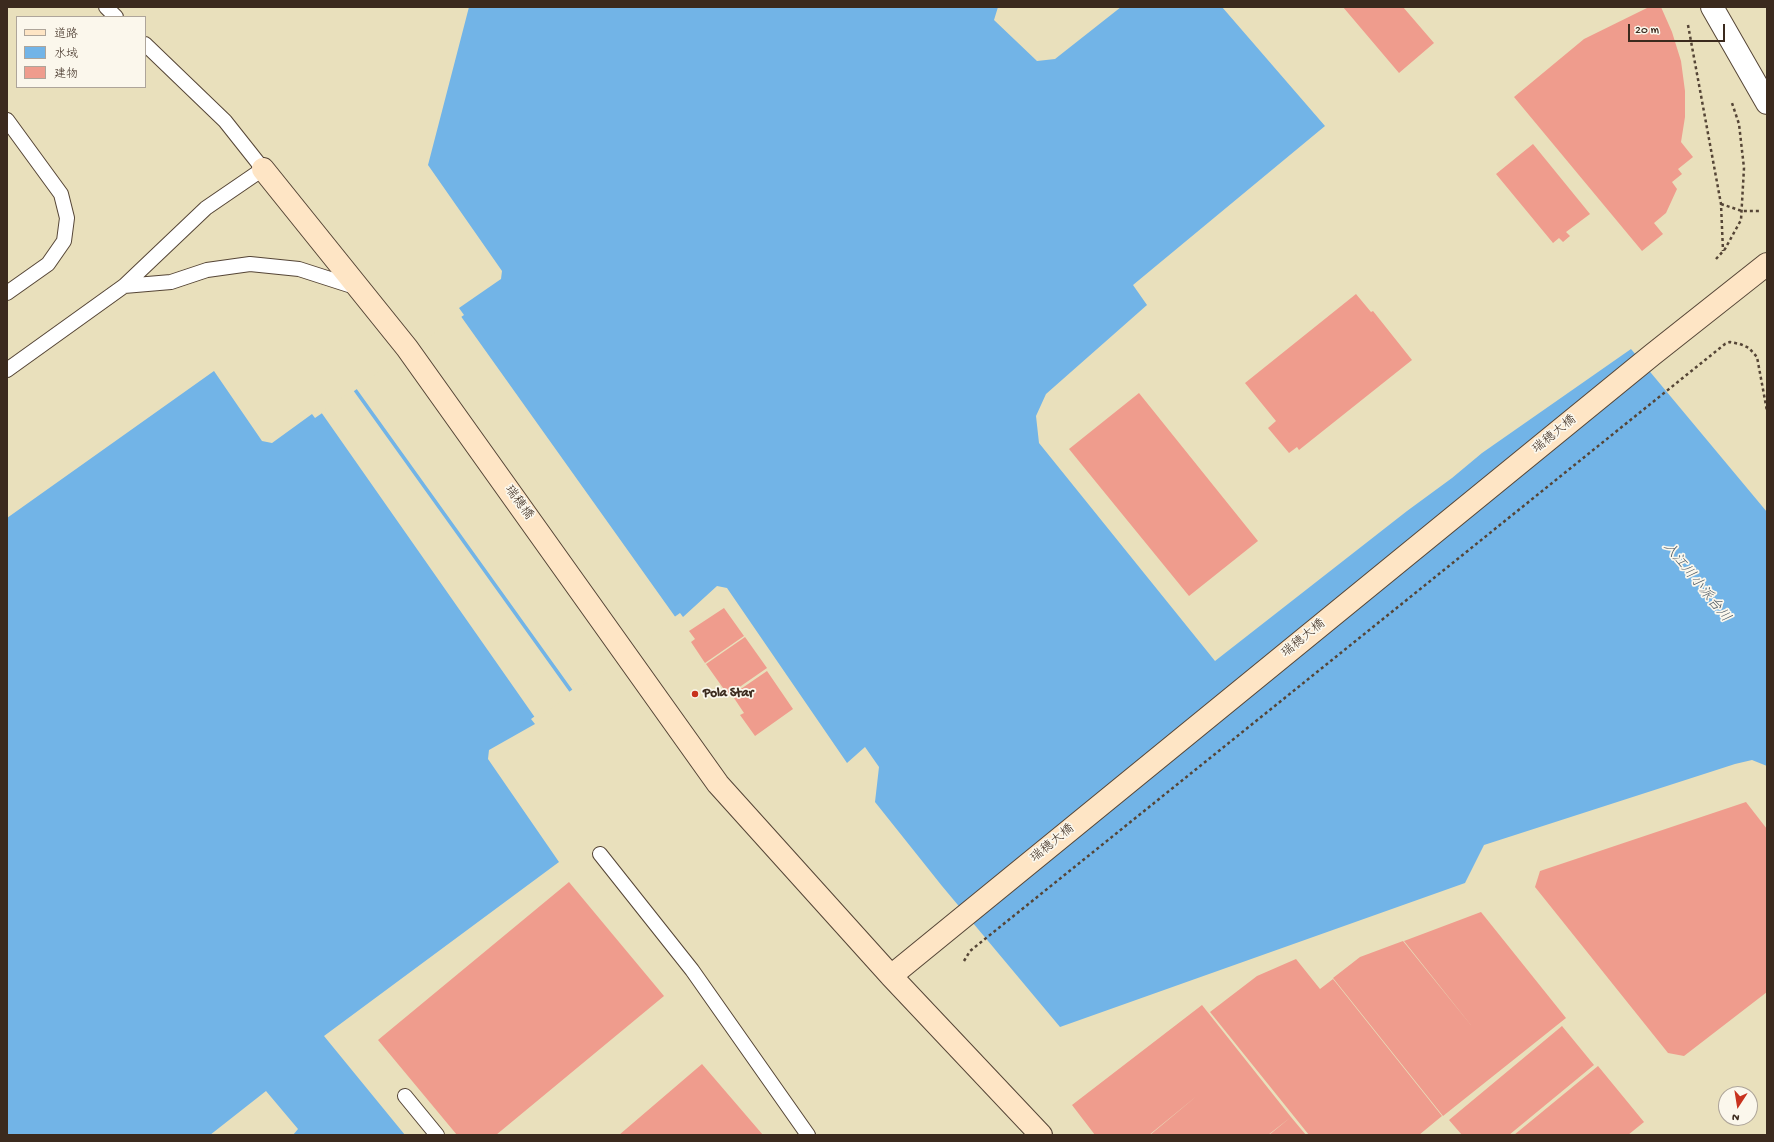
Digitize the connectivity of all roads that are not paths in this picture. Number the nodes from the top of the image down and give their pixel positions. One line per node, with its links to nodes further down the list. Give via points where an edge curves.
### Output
1 (106, 7): 3 (lane)
2 (1712, 7): 5 (street)
3 (115, 16)
4 (146, 45): 7 (lane, via 225,121)
5 (1767, 103)
6 (7, 120): 11 (lane, via 60,194 67,218 64,241 48,264)
7 (263, 169): 9 (lane, via 206,208); 10 (street, 瑞穂橋)
8 (1767, 264): 14 (street, 瑞穂大橋)
9 (124, 286): 10 (lane, via 171,282 207,270 250,264 299,269); 12 (lane)
10 (360, 289): 14 (street, 瑞穂橋, via 407,348 718,784)
11 (7, 293)
12 (7, 370)
13 (600, 854): 17 (lane, via 692,970)
14 (891, 976): 18 (street, 瑞穂橋)
15 (405, 1096): 16 (lane)
16 (437, 1135)
17 (808, 1135)
18 (1041, 1135)

